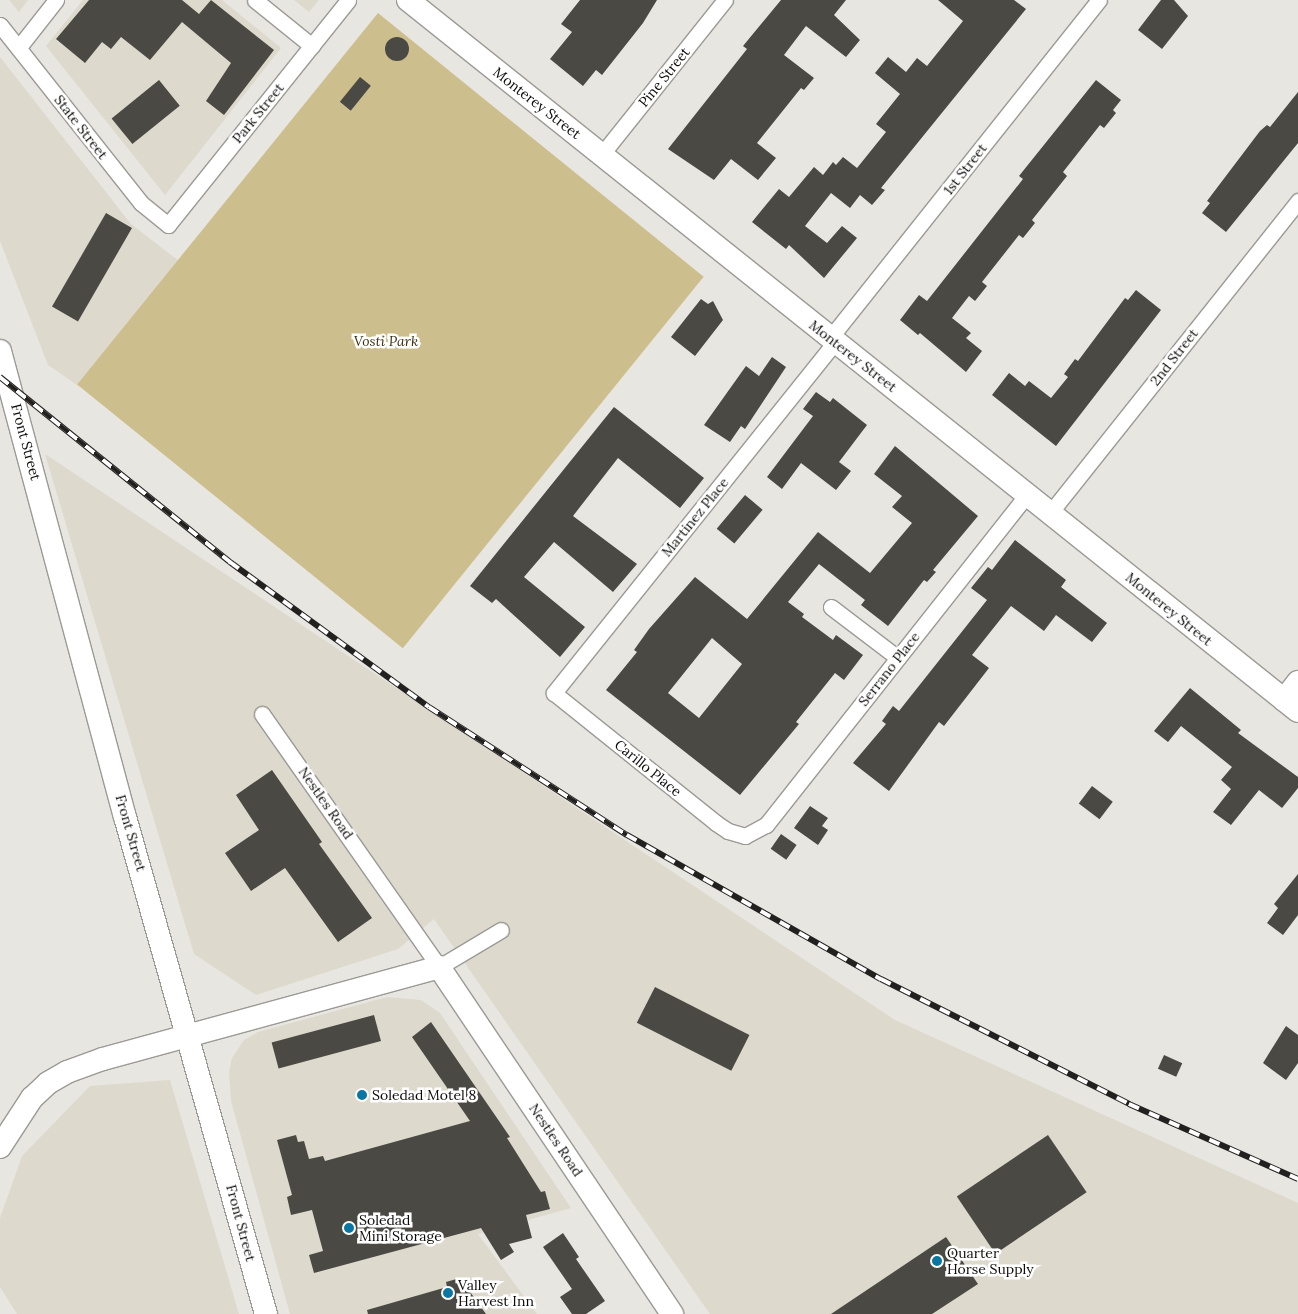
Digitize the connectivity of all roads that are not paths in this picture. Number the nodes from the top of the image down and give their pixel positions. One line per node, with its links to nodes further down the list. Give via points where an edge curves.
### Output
1 (56, 0): 9 (street)
2 (255, 0): 8 (street)
3 (348, 0): 8 (street, Park Street)
4 (408, 0): 10 (street, Monterey Street)
5 (725, 0): 10 (street, Pine Street)
6 (1099, 0): 13 (street, 1st Street)
7 (0, 24): 9 (street, State Street)
8 (312, 46): 12 (street, Park Street)
9 (19, 47): 12 (street, State Street, via 141,203)
10 (602, 154): 13 (street, Monterey Street)
11 (1298, 201): 16 (street, 2nd Street)
12 (168, 225)
13 (833, 340): 15 (street, Monterey Street); 20 (street, Martinez Place)
14 (0, 352): 26 (street, Front Street, via 125,817)
15 (1027, 495): 16 (street, Monterey Street); 18 (street, Serrano Place)
16 (1050, 513): 21 (street, Monterey Street)
17 (831, 607): 18 (street)
18 (898, 658): 23 (street, Serrano Place, via 766,825)
19 (1298, 682): 21 (street)
20 (554, 692): 23 (street, Carillo Place, via 716,823)
21 (1291, 706)
22 (262, 714): 25 (street, Nestles Road)
23 (745, 836)
24 (501, 930): 25 (street)
25 (439, 967): 26 (street); 29 (street, Nestles Road)
26 (189, 1035): 27 (street, via 67,1072 32,1098); 28 (street, Front Street)
27 (4, 1132)
28 (266, 1314)
29 (672, 1314)

